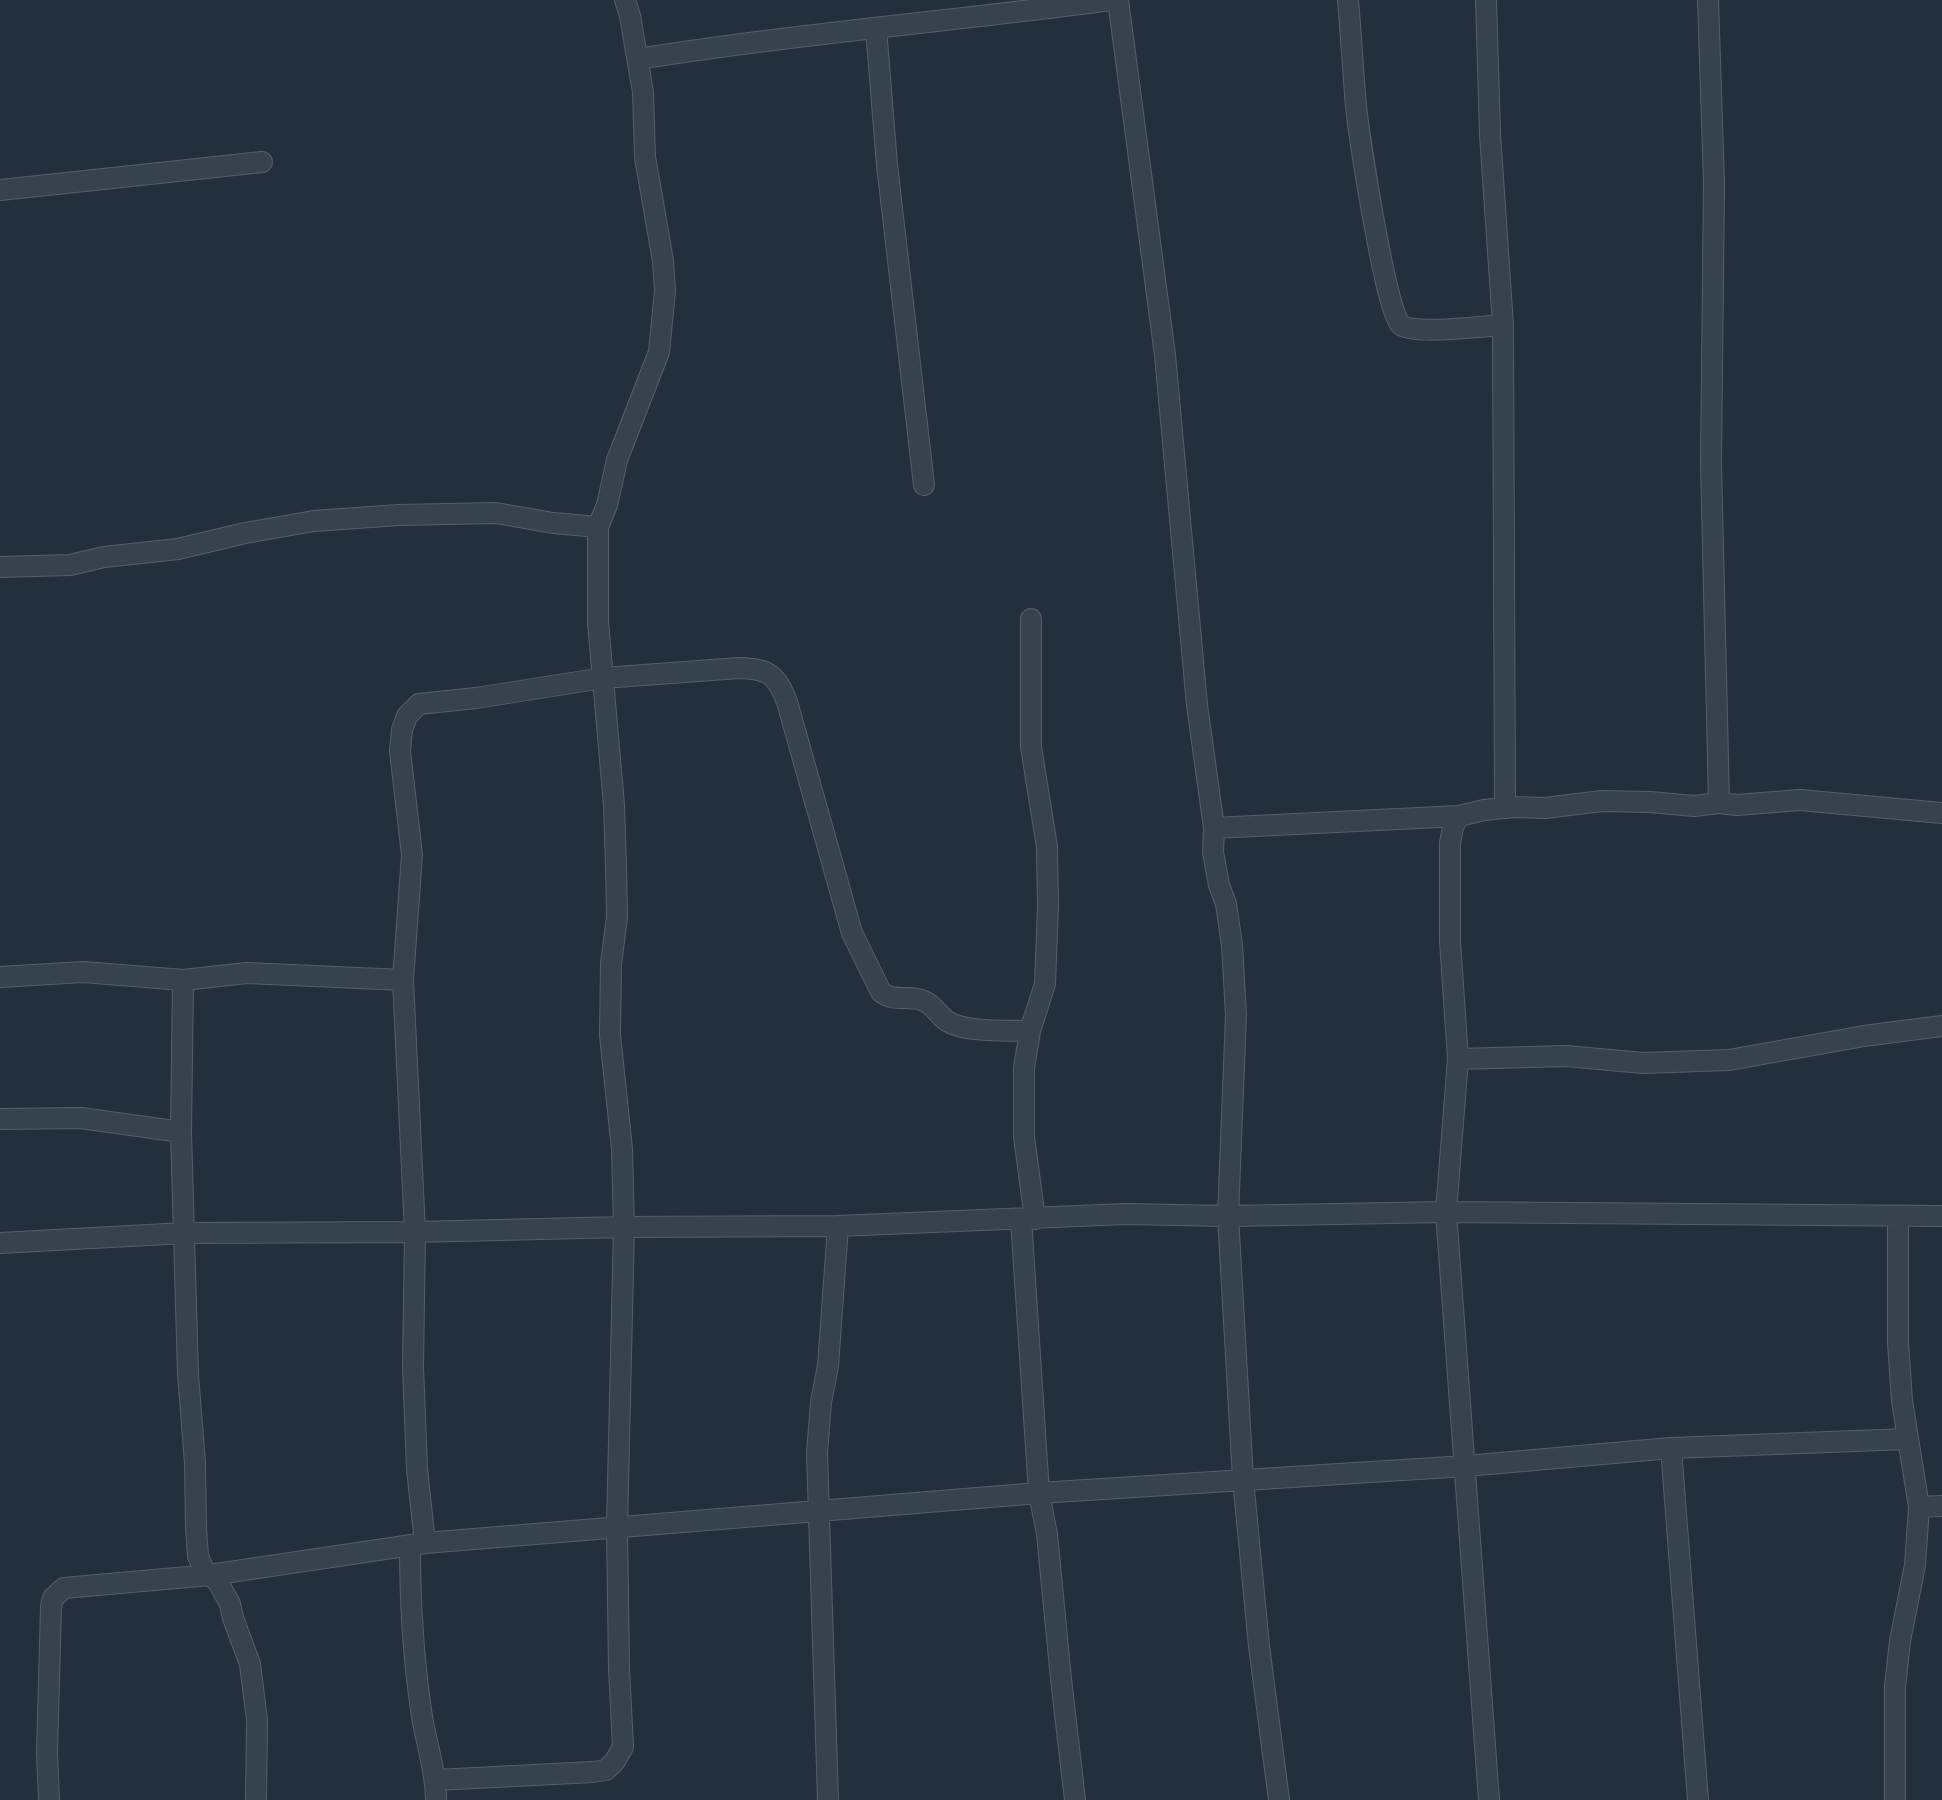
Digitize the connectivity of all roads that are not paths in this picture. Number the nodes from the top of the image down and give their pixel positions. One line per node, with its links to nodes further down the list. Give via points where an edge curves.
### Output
1 (625, 0): 8 (street)
2 (1112, 0): 7 (street)
3 (1118, 0): 21 (street, via 1165,355 1197,705)
4 (1348, 0): 11 (street, via 1356,108 1389,302 1395,318 1401,325 1418,330)
5 (1486, 0): 11 (street, via 1490,134)
6 (1708, 0): 17 (street, via 1714,183 1711,463)
7 (876, 28): 8 (street); 12 (street, via 887,165)
8 (638, 59): 13 (street, via 643,92 645,157 665,290 659,352 616,460 607,505)
9 (262, 162): 10 (street)
10 (0, 190)
11 (1503, 325): 18 (street)
12 (924, 485)
13 (598, 527): 14 (street, via 483,512 382,516 314,521 178,549 104,557 70,565); 16 (street, via 598,622)
14 (0, 567)
15 (1030, 618): 26 (street, via 1031,747 1047,847 1048,906 1045,984)
16 (603, 678): 24 (street, via 419,704 407,716 400,751 412,855); 26 (street, via 739,668 770,673 780,683 787,702 852,933 881,992 888,998 925,1001 948,1022 964,1028); 36 (street, via 614,805 617,917 611,964 610,1035 622,1149)
17 (1718, 803): 18 (street, via 1694,806 1602,801 1545,808); 19 (street, via 1737,805 1800,800)
18 (1505, 808): 20 (street)
19 (1942, 814)
20 (1460, 816): 21 (street); 27 (street, via 1453,827 1450,843 1449,893)
21 (1214, 828): 31 (street, via 1216,869 1226,904 1232,945 1236,1015)
22 (0, 977): 23 (street, via 83,972)
23 (184, 980): 24 (street, via 247,973); 29 (street)
24 (403, 980): 37 (street)
25 (1942, 1026): 27 (street, via 1729,1060 1644,1064 1566,1056)
26 (1030, 1031): 34 (street, via 1023,1101)
27 (1458, 1059): 30 (street)
28 (0, 1119): 29 (street, via 81,1118)
29 (181, 1132): 38 (street)
30 (1446, 1212): 31 (street); 33 (street); 42 (street)
31 (1228, 1216): 34 (street, via 1126,1214); 43 (street)
32 (1942, 1216): 33 (street)
33 (1898, 1217): 40 (street, via 1898,1342)
34 (1028, 1220): 35 (street); 44 (street)
35 (838, 1226): 36 (street); 47 (street, via 828,1366 817,1453)
36 (624, 1227): 37 (street); 48 (street)
37 (415, 1232): 38 (street); 49 (street, via 413,1368)
38 (185, 1233): 39 (street); 50 (street, via 188,1374 198,1556)
39 (0, 1243)
40 (1908, 1439): 41 (street); 46 (street)
41 (1671, 1448): 42 (street); 58 (street)
42 (1466, 1466): 43 (street); 57 (street)
43 (1243, 1479): 44 (street); 56 (street)
44 (1039, 1492): 47 (street); 55 (street, via 1047,1534)
45 (1942, 1506): 46 (street)
46 (1920, 1507): 59 (street, via 1915,1564 1895,1687)
47 (818, 1512): 48 (street); 54 (street)
48 (618, 1527): 49 (street); 51 (street, via 619,1668 624,1747 615,1761 606,1770)
49 (418, 1544): 50 (street); 51 (street, via 410,1606 421,1710)
50 (210, 1575): 52 (street, via 73,1586 64,1588 53,1598 47,1753); 53 (street, via 218,1582 230,1604 250,1664 257,1720)
51 (436, 1790)
52 (49, 1800)
53 (256, 1800)
54 (828, 1800)
55 (1075, 1800)
56 (1279, 1800)
57 (1489, 1800)
58 (1698, 1800)
59 (1895, 1800)

